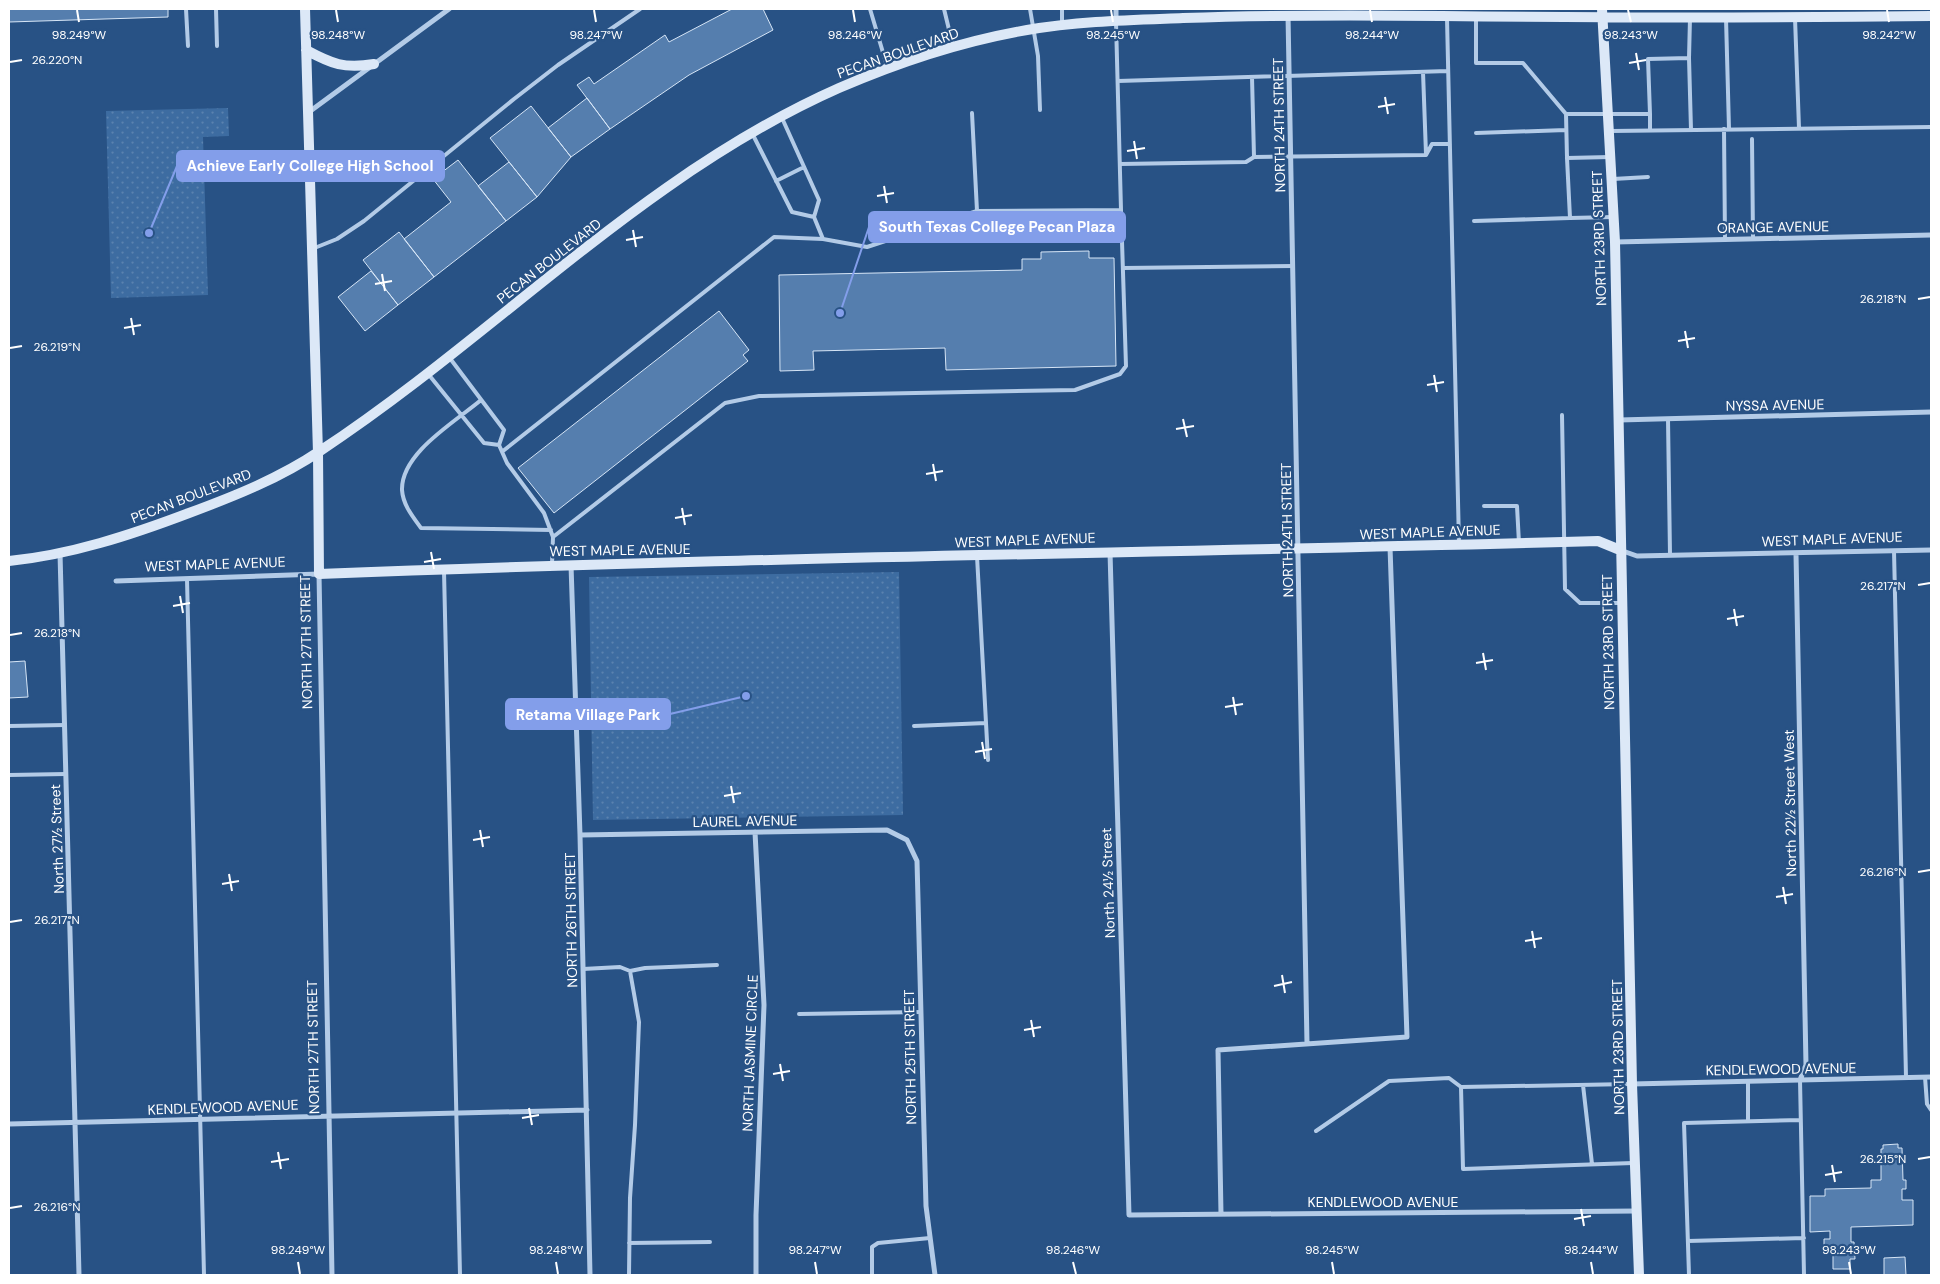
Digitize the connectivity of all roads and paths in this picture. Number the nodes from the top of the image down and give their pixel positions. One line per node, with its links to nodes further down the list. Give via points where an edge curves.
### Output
1 (186, 9): 25 (lane)
2 (216, 9): 26 (lane)
3 (305, 9): 28 (main road, NORTH 27TH STREET)
4 (450, 9): 30 (street)
5 (640, 9): 76 (lane, via 514,99 364,221 337,240)
6 (870, 9): 31 (lane)
7 (944, 9): 27 (lane)
8 (1030, 9): 24 (lane)
9 (1062, 9): 23 (lane)
10 (1116, 9): 22 (street)
11 (1419, 12): 15 (main road, PECAN BOULEVARD); 16 (main road, PECAN BOULEVARD)
12 (1206, 13): 15 (main road, PECAN BOULEVARD); 22 (main road, PECAN BOULEVARD)
13 (1602, 13): 17 (main road, PECAN BOULEVARD); 19 (main road, PECAN BOULEVARD); 41 (main road, NORTH 23RD STREET)
14 (1859, 13): 18 (main road, PECAN BOULEVARD); 21 (main road, PECAN BOULEVARD)
15 (1288, 15): 34 (street, NORTH 24TH STREET)
16 (1447, 16): 17 (main road, PECAN BOULEVARD); 32 (lane)
17 (1476, 16): 40 (lane, via 1476,63 1523,63)
18 (1931, 16)
19 (1690, 18): 20 (main road, PECAN BOULEVARD); 29 (lane)
20 (1726, 18): 21 (main road, PECAN BOULEVARD); 46 (lane)
21 (1795, 18): 45 (lane)
22 (1116, 21): 23 (main road, PECAN BOULEVARD); 36 (lane)
23 (1062, 25): 24 (main road, PECAN BOULEVARD)
24 (1034, 29): 27 (main road, PECAN BOULEVARD); 37 (lane)
25 (188, 46)
26 (217, 46)
27 (953, 48): 31 (main road, PECAN BOULEVARD)
28 (306, 50): 30 (main road, via 343,66 353,68); 38 (main road, NORTH 27TH STREET)
29 (1689, 58): 42 (lane, via 1648,59); 49 (lane)
30 (374, 64): 38 (street)
31 (888, 69): 43 (main road, PECAN BOULEVARD)
32 (1448, 71): 33 (lane); 54 (lane)
33 (1423, 72): 34 (lane); 55 (lane)
34 (1289, 75): 35 (lane); 56 (street, NORTH 24TH STREET)
35 (1252, 77): 36 (lane); 57 (lane)
36 (1118, 81): 60 (lane)
37 (1040, 110)
38 (308, 113): 76 (main road, NORTH 27TH STREET)
39 (972, 113): 66 (lane)
40 (1566, 114): 41 (lane); 47 (lane)
41 (1606, 114): 42 (lane); 50 (main road, NORTH 23RD STREET)
42 (1650, 114): 48 (lane)
43 (781, 116): 51 (main road, PECAN BOULEVARD); 61 (lane)
44 (1931, 127): 45 (lane)
45 (1799, 128): 46 (lane)
46 (1726, 129): 49 (lane); 74 (lane)
47 (1566, 130): 52 (lane); 59 (lane)
48 (1650, 130): 49 (lane); 50 (lane)
49 (1691, 130)
50 (1607, 131): 58 (main road, NORTH 23RD STREET)
51 (751, 132): 64 (lane); 79 (main road, PECAN BOULEVARD, via 642,206)
52 (1476, 133)
53 (1752, 139): 73 (lane)
54 (1450, 144): 55 (lane, via 1432,144); 95 (lane)
55 (1426, 155): 56 (lane)
56 (1291, 156): 57 (lane); 77 (street, NORTH 24TH STREET)
57 (1254, 157): 60 (lane, via 1246,162)
58 (1610, 157): 59 (lane); 63 (main road, NORTH 23RD STREET)
59 (1568, 158): 69 (lane)
60 (1120, 164): 65 (lane)
61 (804, 167): 64 (lane); 67 (lane, via 819,200)
62 (1648, 177): 63 (lane)
63 (1611, 179): 68 (main road, NORTH 23RD STREET)
64 (776, 181): 67 (lane, via 792,212)
65 (1121, 210): 66 (lane); 78 (lane)
66 (977, 211): 72 (lane, via 867,247)
67 (814, 217): 72 (lane)
68 (1613, 217): 69 (lane); 75 (main road, NORTH 23RD STREET)
69 (1570, 218): 70 (lane)
70 (1474, 221)
71 (1931, 235): 73 (street, ORANGE AVENUE)
72 (823, 239): 88 (lane, via 774,237)
73 (1753, 239): 74 (street, ORANGE AVENUE)
74 (1725, 240): 75 (street, ORANGE AVENUE)
75 (1614, 242): 86 (main road, NORTH 23RD STREET)
76 (312, 249): 89 (main road, NORTH 27TH STREET)
77 (1293, 266): 78 (lane); 97 (street, NORTH 24TH STREET)
78 (1123, 268): 92 (lane, via 1126,366 1120,374 1074,390 760,396 725,404)
79 (449, 357): 80 (main road, PECAN BOULEVARD); 81 (lane)
80 (427, 373): 84 (lane); 89 (main road, PECAN BOULEVARD)
81 (481, 400): 84 (lane); 87 (lane, via 504,430)
82 (1931, 412): 85 (street, NYSSA AVENUE)
83 (1562, 415): 93 (lane)
84 (462, 416): 87 (lane, via 484,443); 91 (lane, via 414,456 405,476 402,491 408,510 421,528)
85 (1668, 419): 86 (street, NYSSA AVENUE); 104 (lane)
86 (1619, 420): 98 (main road, NORTH 23RD STREET)
87 (500, 445): 88 (lane)
88 (503, 451): 91 (lane, via 507,463 544,514)
89 (318, 453): 102 (main road, PECAN BOULEVARD, via 247,492 141,531); 110 (main road, NORTH 27TH STREET)
90 (1484, 506): 94 (lane, via 1517,506)
91 (551, 530): 92 (lane)
92 (553, 536): 107 (lane)
93 (1563, 542): 94 (main road, WEST MAPLE AVENUE); 98 (main road, WEST MAPLE AVENUE, via 1598,540); 113 (lane, via 1565,589 1580,604)
94 (1519, 543): 95 (main road, WEST MAPLE AVENUE)
95 (1459, 545): 96 (main road, WEST MAPLE AVENUE)
96 (1390, 547): 97 (main road, WEST MAPLE AVENUE); 129 (street, via 1407,1037)
97 (1298, 549): 101 (main road, WEST MAPLE AVENUE); 129 (street, NORTH 24TH STREET)
98 (1620, 550): 104 (street, WEST MAPLE AVENUE, via 1636,556); 113 (main road, NORTH 23RD STREET)
99 (1931, 550): 100 (street, WEST MAPLE AVENUE)
100 (1894, 551): 103 (street, WEST MAPLE AVENUE); 132 (lane)
101 (1110, 552): 105 (main road, WEST MAPLE AVENUE); 152 (street, North 24½ Street)
102 (60, 553): 106 (main road, PECAN BOULEVARD); 115 (street, North 27½ Street)
103 (1796, 554): 104 (street, WEST MAPLE AVENUE); 133 (street, North 22½ Street West, via 1806,1065)
104 (1670, 555)
105 (977, 556): 108 (main road, WEST MAPLE AVENUE); 114 (lane)
106 (9, 562)
107 (552, 564): 108 (main road, WEST MAPLE AVENUE); 109 (main road, WEST MAPLE AVENUE)
108 (571, 565): 122 (street, NORTH 26TH STREET)
109 (444, 569): 110 (main road, WEST MAPLE AVENUE); 140 (lane)
110 (319, 574): 111 (street, WEST MAPLE AVENUE); 141 (street, NORTH 27TH STREET)
111 (187, 579): 112 (street, WEST MAPLE AVENUE); 142 (lane)
112 (116, 581)
113 (1621, 603): 135 (main road, NORTH 23RD STREET)
114 (986, 723): 117 (lane); 118 (lane)
115 (65, 725): 116 (lane); 119 (street, North 27½ Street)
116 (9, 726)
117 (914, 726)
118 (988, 760)
119 (66, 774): 120 (lane); 145 (street, North 27½ Street)
120 (9, 775)
121 (755, 832): 122 (street, LAUREL AVENUE); 123 (street, LAUREL AVENUE, via 887,830); 164 (street, NORTH JASMINE CIRCLE, via 764,1005)
122 (580, 835): 125 (street, NORTH 26TH STREET)
123 (907, 840): 127 (street, NORTH 25TH STREET, via 917,861)
124 (717, 965): 126 (lane)
125 (584, 969): 126 (lane, via 620,967); 138 (street, NORTH 26TH STREET)
126 (630, 971): 157 (lane, via 639,1022)
127 (920, 1012): 128 (lane); 153 (street, NORTH 25TH STREET, via 926,1206)
128 (798, 1014)
129 (1307, 1044): 151 (street, via 1218,1050)
130 (1925, 1077): 131 (street, KENDLEWOOD AVENUE); 132 (street, KENDLEWOOD AVENUE); 139 (lane, via 1927,1104)
131 (1931, 1077)
132 (1906, 1078): 133 (street, KENDLEWOOD AVENUE)
133 (1800, 1080): 134 (street, KENDLEWOOD AVENUE); 143 (lane)
134 (1748, 1081): 135 (street, KENDLEWOOD AVENUE); 144 (lane)
135 (1632, 1084): 136 (lane); 148 (main road, NORTH 23RD STREET)
136 (1584, 1085): 137 (lane); 149 (lane)
137 (1461, 1087): 147 (lane, via 1449,1078 1389,1082); 149 (lane, via 1463,1169)
138 (587, 1110): 140 (street, KENDLEWOOD AVENUE); 162 (street, NORTH 26TH STREET)
139 (1931, 1110)
140 (456, 1112): 141 (street, KENDLEWOOD AVENUE); 161 (lane)
141 (328, 1115): 142 (street, KENDLEWOOD AVENUE); 160 (street, NORTH 27TH STREET)
142 (200, 1119): 145 (street, KENDLEWOOD AVENUE); 159 (lane)
143 (1801, 1120): 144 (lane); 154 (lane)
144 (1748, 1121): 155 (lane, via 1684,1123)
145 (76, 1122): 146 (street, KENDLEWOOD AVENUE); 158 (street, North 27½ Street)
146 (9, 1124)
147 (1316, 1131)
148 (1635, 1163): 149 (lane); 150 (main road, NORTH 23RD STREET)
149 (1592, 1164)
150 (1637, 1212): 151 (street, KENDLEWOOD AVENUE); 167 (main road, NORTH 23RD STREET)
151 (1221, 1214): 152 (street, KENDLEWOOD AVENUE)
152 (1129, 1215)
153 (930, 1238): 165 (lane, via 878,1243 872,1247); 166 (street, NORTH 25TH STREET)
154 (1804, 1238): 155 (lane); 169 (lane)
155 (1688, 1241): 168 (lane)
156 (710, 1242): 157 (lane)
157 (629, 1243): 163 (lane)
158 (79, 1275)
159 (204, 1275)
160 (332, 1275)
161 (460, 1275)
162 (590, 1275)
163 (629, 1275)
164 (756, 1275)
165 (872, 1275)
166 (935, 1275)
167 (1639, 1275)
168 (1690, 1275)
169 (1804, 1275)

